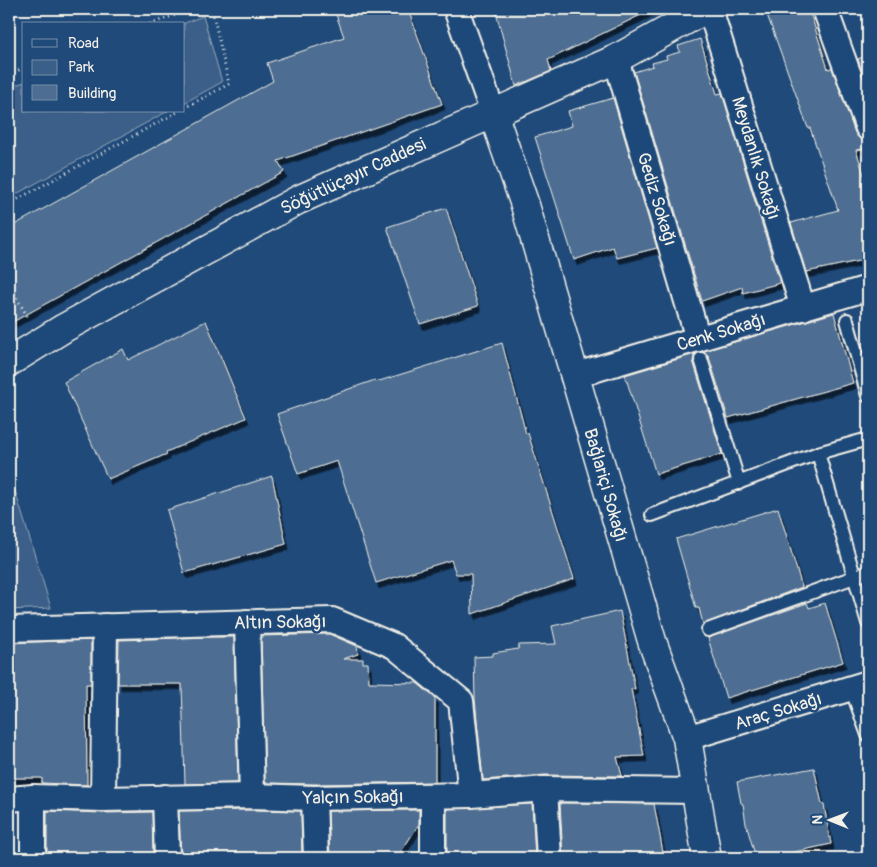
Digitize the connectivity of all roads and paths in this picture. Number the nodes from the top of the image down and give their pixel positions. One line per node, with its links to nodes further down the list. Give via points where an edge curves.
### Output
1 (193, 9): 7 (path)
2 (212, 9): 11 (path, via 229,84)
3 (456, 9): 13 (street)
4 (706, 9): 8 (street, Söğütlüçayır Caddesi)
5 (710, 9): 18 (street, Meydanlık Sokağı)
6 (825, 9): 14 (street)
7 (156, 22)
8 (616, 59): 13 (street, Söğütlüçayır Caddesi); 21 (street, Gediz Sokağı)
9 (22, 69): 10 (path)
10 (9, 74)
11 (185, 107)
12 (177, 112): 15 (path)
13 (492, 114): 20 (street, Söğütlüçayır Caddesi, via 298,200); 23 (street, Bağlariçi Sokağı, via 525,205)
14 (868, 128)
15 (9, 204)
16 (9, 285): 20 (path)
17 (868, 288): 18 (street, Cenk Sokağı)
18 (802, 308): 21 (street, Cenk Sokağı)
19 (847, 320): 24 (lane)
20 (42, 341): 22 (street, Söğütlüçayır Caddesi)
21 (700, 349): 23 (street, Cenk Sokağı); 27 (lane)
22 (9, 362)
23 (574, 376): 38 (street, Bağlariçi Sokağı, via 652,641)
24 (868, 396)
25 (868, 439): 26 (lane)
26 (818, 453): 27 (lane); 30 (lane)
27 (739, 483): 28 (lane)
28 (652, 515)
29 (868, 572): 30 (lane)
30 (855, 577): 32 (lane); 35 (lane)
31 (247, 622): 33 (street, Altın Sokağı); 41 (street); 43 (street, Altın Sokağı, via 332,620 394,646 461,701)
32 (868, 623)
33 (106, 626): 34 (street, Altın Sokağı); 48 (street)
34 (9, 629)
35 (708, 630)
36 (860, 686): 37 (lane); 38 (street, Araç Sokağı)
37 (868, 735)
38 (687, 738): 40 (street, Bağlariçi Sokağı)
39 (545, 789): 40 (street, Yalçın Sokağı); 43 (street, Yalçın Sokağı); 53 (street)
40 (697, 791): 54 (street, Bağlariçi Sokağı)
41 (252, 796): 45 (street, Yalçın Sokağı); 46 (street, Yalçın Sokağı)
42 (433, 796): 43 (street, Yalçın Sokağı); 46 (street, Yalçın Sokağı); 52 (street)
43 (471, 796)
44 (33, 797): 47 (street, Yalçın Sokağı); 48 (street, Yalçın Sokağı); 49 (street)
45 (166, 797): 48 (street, Yalçın Sokağı); 50 (street)
46 (314, 798): 51 (street)
47 (9, 799)
48 (103, 799)
49 (33, 858)
50 (167, 858)
51 (316, 858)
52 (433, 858)
53 (549, 858)
54 (708, 858)

